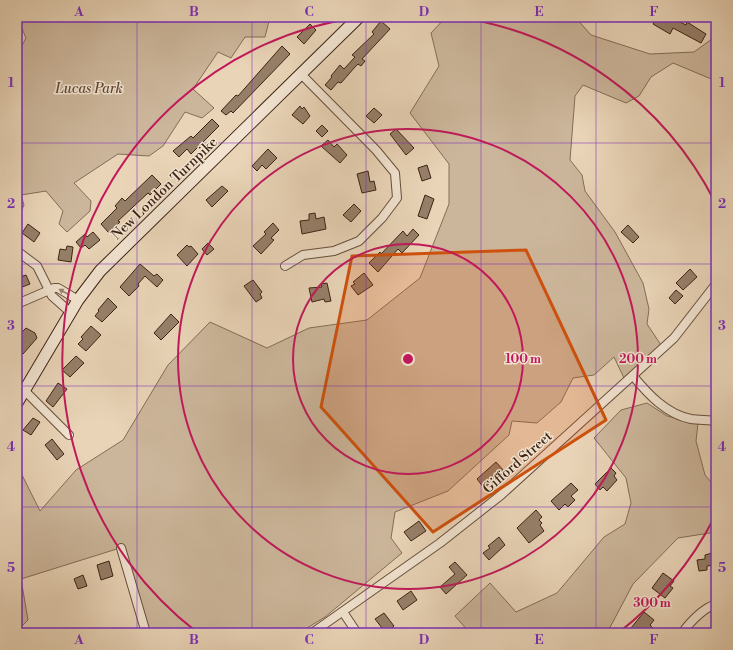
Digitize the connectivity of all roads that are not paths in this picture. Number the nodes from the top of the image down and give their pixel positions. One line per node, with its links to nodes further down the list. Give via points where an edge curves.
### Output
1 (359, 17): 2 (main road, New London Turnpike)
2 (301, 74): 4 (street, via 376,150 395,173 398,198 359,241 334,251 303,255); 7 (main road, New London Turnpike, via 100,271)
3 (17, 251): 6 (street, via 36,266)
4 (285, 266)
5 (716, 284): 10 (street, Gifford Street, via 674,338)
6 (49, 290): 7 (street, one-way to 6, via 58,288); 8 (street); 9 (street, via 55,300)
7 (78, 300): 9 (main road, New London Turnpike)
8 (17, 304)
9 (70, 312): 11 (main road, New London Turnpike)
10 (633, 376): 13 (street, via 646,392 669,411 690,419); 17 (street, Gifford Street, via 501,495 440,544)
11 (25, 391): 12 (main road, New London Turnpike); 14 (street)
12 (17, 403)
13 (716, 421)
14 (69, 435)
15 (120, 548): 18 (street)
16 (716, 604): 21 (street, via 691,620)
17 (343, 612): 19 (street, Gifford Street); 20 (street)
18 (146, 633)
19 (312, 633)
20 (357, 633)
21 (682, 633)

